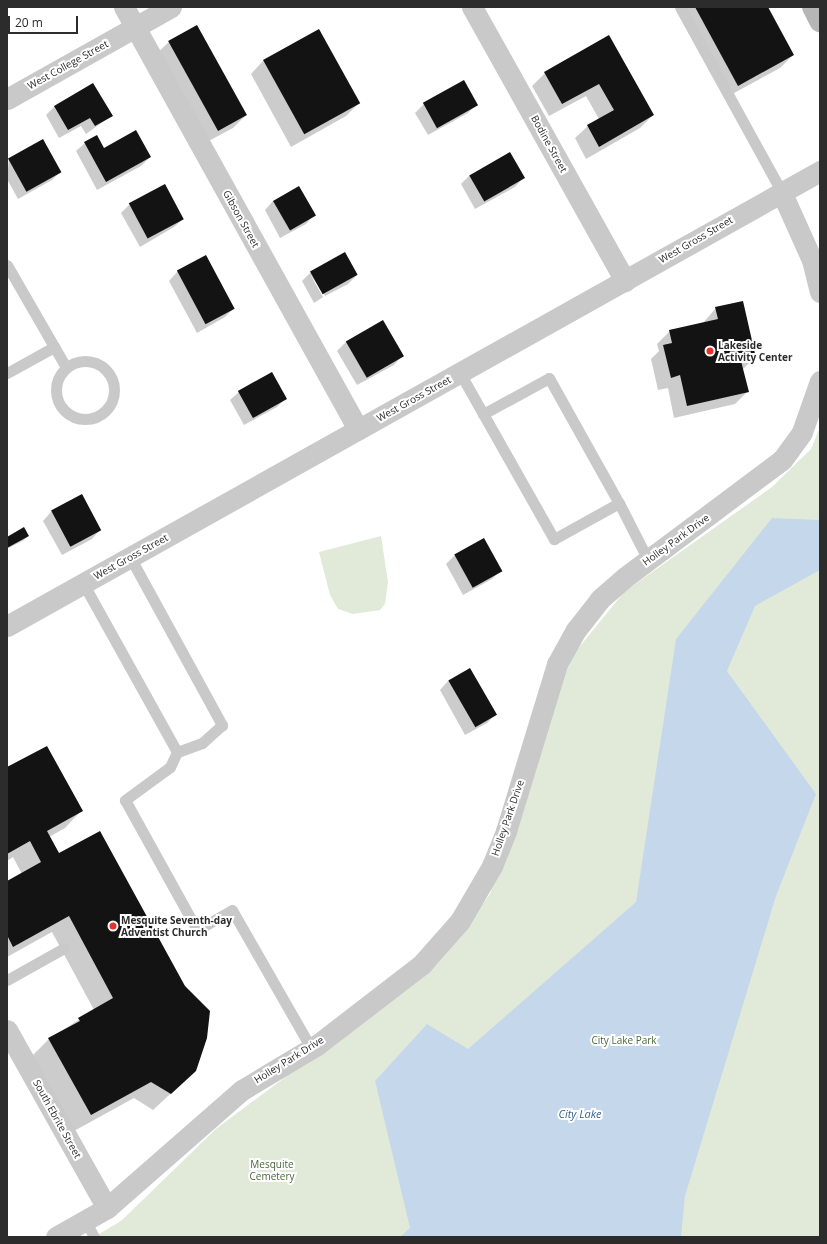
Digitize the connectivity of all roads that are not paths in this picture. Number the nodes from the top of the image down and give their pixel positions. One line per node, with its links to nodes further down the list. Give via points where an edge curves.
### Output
1 (124, 7): 7 (street, Gibson Street)
2 (171, 7): 7 (street, West College Street)
3 (472, 7): 12 (street, Bodine Street)
4 (680, 7): 10 (lane)
5 (813, 7): 6 (main road)
6 (820, 21)
7 (135, 27): 8 (street, West College Street); 20 (street, Gibson Street)
8 (7, 99)
9 (820, 171): 10 (street, West Gross Street)
10 (781, 191): 12 (street, West Gross Street); 13 (street, via 812,260)
11 (7, 265): 14 (lane)
12 (625, 281): 17 (street, West Gross Street)
13 (820, 292)
14 (54, 346): 15 (lane); 16 (lane)
15 (66, 367): 15 (lane, via 79,361 89,361 106,369 112,376 114,395 105,412 86,419 68,414 61,407 56,388 58,379)
16 (7, 373)
17 (460, 373): 19 (lane); 20 (street, West Gross Street)
18 (820, 381): 23 (street, Holley Park Drive, via 802,432 782,460)
19 (484, 414): 21 (lane, via 554,539); 21 (lane, via 549,378)
20 (358, 430): 22 (street, West Gross Street)
21 (619, 503): 23 (lane)
22 (130, 557): 24 (street, West Gross Street); 26 (lane, via 222,725 202,743)
23 (648, 560): 30 (street, Holley Park Drive, via 600,599 576,630 557,664 506,831 492,866 460,921 422,964)
24 (84, 583): 25 (street, West Gross Street); 26 (lane)
25 (7, 626)
26 (177, 752): 30 (lane, via 170,767 125,800 197,930 232,910)
27 (64, 948): 28 (lane)
28 (7, 980)
29 (7, 1030): 31 (street, South Ebrite Street)
30 (311, 1048): 31 (street, Holley Park Drive, via 242,1090)
31 (107, 1208): 32 (street, Holley Park Drive)
32 (90, 1229): 33 (street, Holley Park Drive)
33 (56, 1237)

